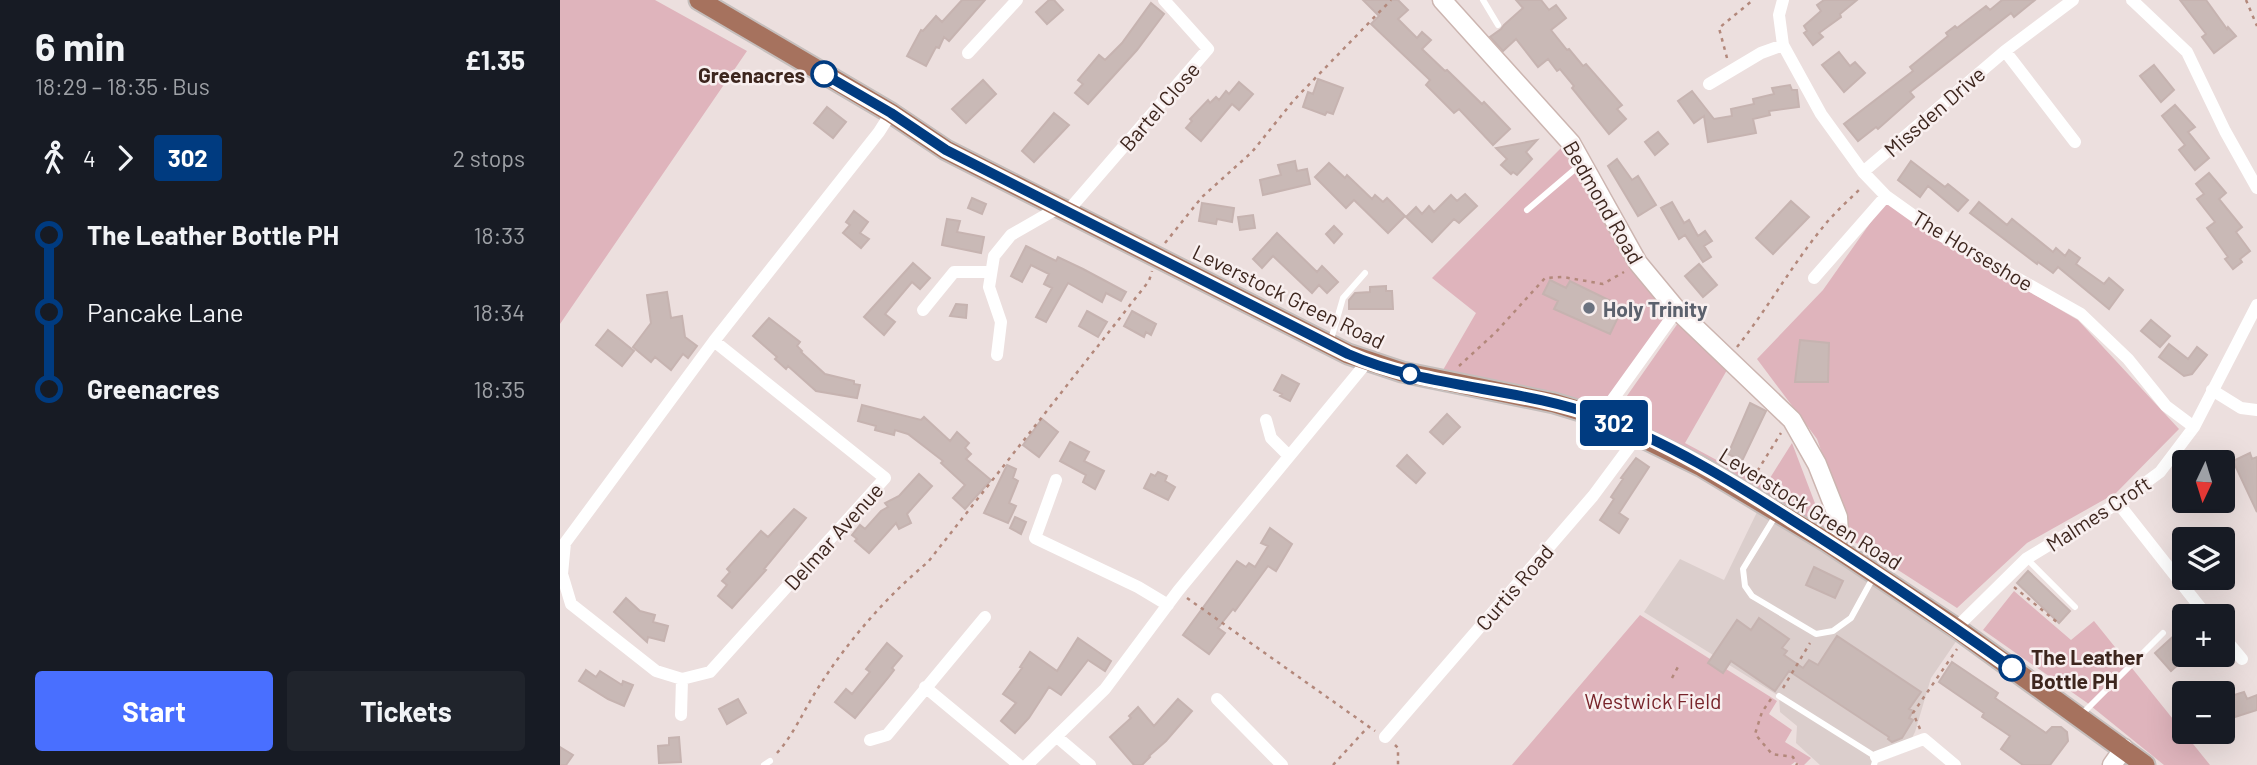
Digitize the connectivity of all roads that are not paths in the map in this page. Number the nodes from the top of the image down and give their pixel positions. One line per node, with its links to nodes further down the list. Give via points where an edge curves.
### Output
1 (699, 0): 14 (main road, Leverstock Green Road)
2 (1017, 0): 12 (street)
3 (1164, 0): 20 (street, Bartel Close, via 1208,49)
4 (1483, 0): 9 (lane)
5 (1783, 0): 10 (street, The Horseshoe, via 1779,15)
6 (2073, 0): 11 (street, Missden Drive)
7 (2132, 0): 18 (street, via 2187,52)
8 (1450, 2): 16 (street, Bedmond Road, via 1571,143)
9 (1498, 25)
10 (1783, 45): 13 (street); 17 (street, The Horseshoe, via 1821,114)
11 (2005, 51): 15 (street, Missden Drive); 17 (street, Missden Drive)
12 (968, 53)
13 (1709, 83)
14 (891, 113): 20 (main road, Leverstock Green Road, via 946,150); 28 (street)
15 (2075, 142)
16 (1582, 163): 21 (lane); 27 (street, Bedmond Road, via 1638,263)
17 (1867, 176): 19 (street, The Horseshoe)
18 (2257, 188)
19 (1886, 196): 24 (street); 36 (street, The Horseshoe, via 1942,236 2081,314 2127,359 2166,407)
20 (1062, 210): 22 (street, via 1010,235 994,256); 29 (main road, Leverstock Green Road)
21 (1527, 211)
22 (991, 272): 26 (street, via 954,272); 30 (street, via 989,287 1001,322)
23 (1365, 273): 29 (lane, via 1343,298)
24 (1814, 278)
25 (2257, 305): 32 (street, Malmes Croft)
26 (923, 310)
27 (1676, 310): 34 (street); 42 (street, Bedmond Road, via 1792,420 1817,464 1838,517)
28 (714, 341): 44 (street, via 565,543); 54 (street, Delmar Avenue, via 885,478 710,673)
29 (1329, 345): 31 (main road, Leverstock Green Road)
30 (997, 355)
31 (1367, 362): 34 (main road, Leverstock Green Road); 38 (street)
32 (2212, 390): 33 (street, via 2241,408); 36 (street, Malmes Croft)
33 (2257, 410)
34 (1600, 417): 37 (main road, Leverstock Green Road)
35 (1266, 420): 38 (street, via 1271,438)
36 (2194, 427): 40 (street, Malmes Croft, via 2160,472)
37 (1639, 434): 41 (main road, Leverstock Green Road); 61 (street, Curtis Road, via 1593,496)
38 (1288, 455): 47 (street)
39 (1056, 480): 47 (street, via 1035,538)
40 (2119, 503): 43 (street, Malmes Croft); 46 (street)
41 (1778, 511): 42 (main road, Leverstock Green Road); 45 (lane, via 1743,569 1752,596 1816,634 1833,631 1851,618)
42 (1835, 547): 45 (main road, Leverstock Green Road)
43 (2026, 558): 48 (lane); 50 (street, Malmes Croft)
44 (561, 574): 54 (street, via 571,604 656,671)
45 (1875, 574): 50 (main road, Leverstock Green Road)
46 (2198, 604)
47 (1168, 605): 60 (street, via 1105,689)
48 (2075, 607)
49 (985, 617): 55 (street)
50 (1962, 632): 59 (main road, Leverstock Green Road)
51 (2162, 633): 59 (lane)
52 (2235, 651): 53 (street)
53 (2242, 659)
54 (682, 678): 58 (street)
55 (925, 687): 62 (street, via 887,736); 65 (street)
56 (1779, 696): 64 (lane)
57 (1217, 699): 68 (street)
58 (681, 715)
59 (2080, 716): 63 (main road, Leverstock Green Road)
60 (1057, 737): 66 (street); 67 (street)
61 (1385, 737)
62 (870, 740)
63 (2124, 748): 70 (street); 71 (main road, Leverstock Green Road)
64 (1875, 761): 69 (street, via 1924,739)
65 (1019, 765)
66 (1027, 765)
67 (1090, 765)
68 (1282, 765)
69 (1955, 765)
70 (2112, 765)
71 (2145, 765)

